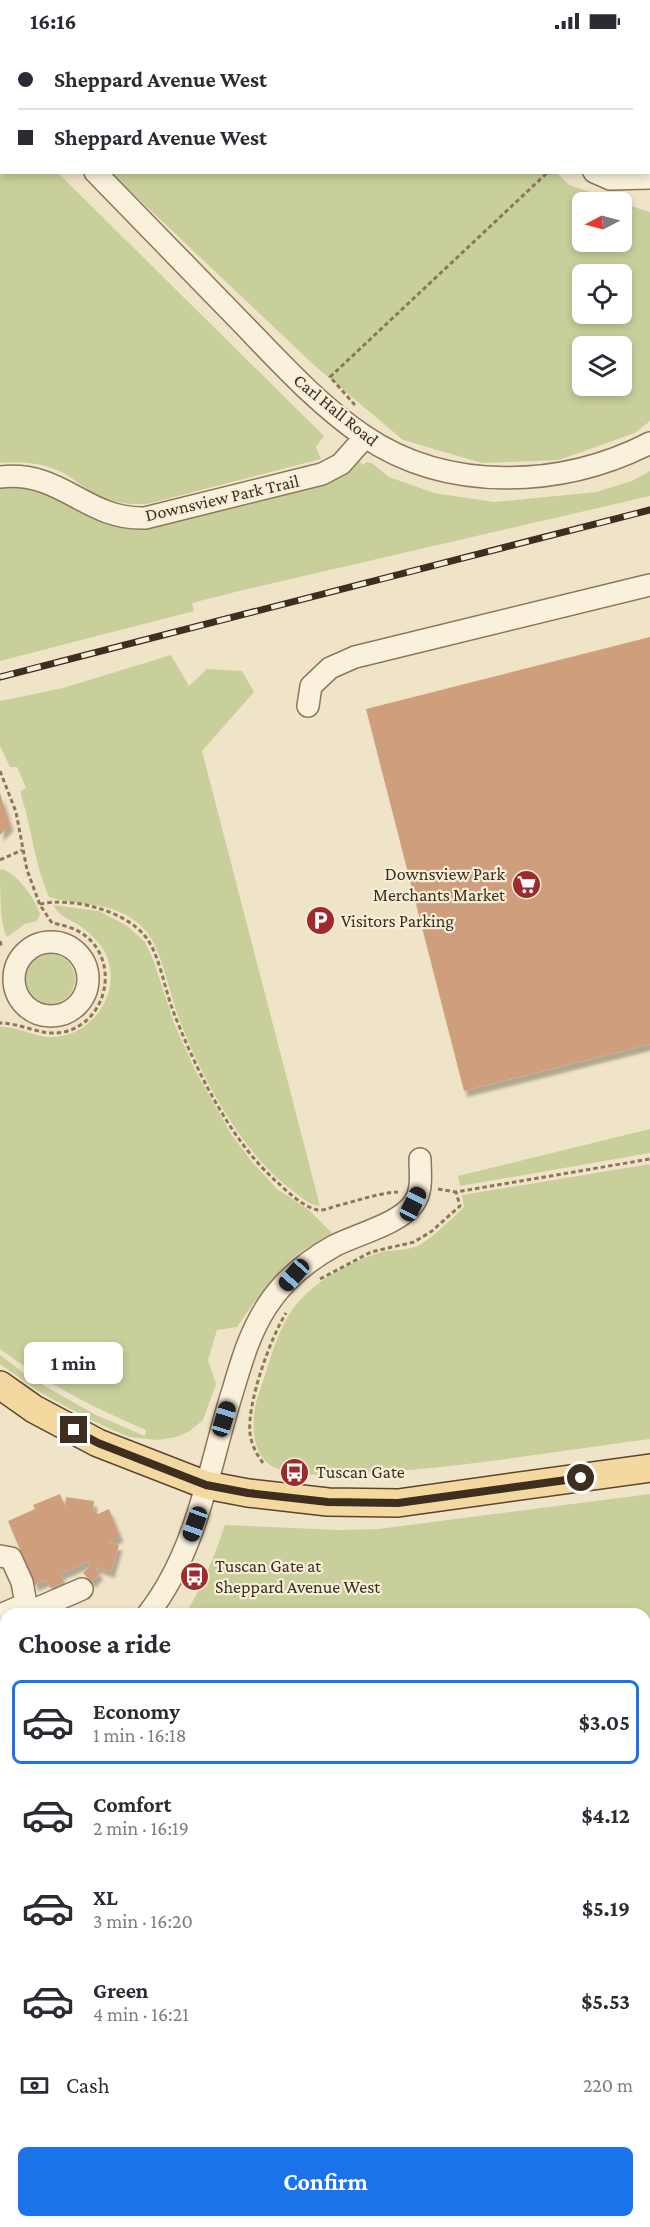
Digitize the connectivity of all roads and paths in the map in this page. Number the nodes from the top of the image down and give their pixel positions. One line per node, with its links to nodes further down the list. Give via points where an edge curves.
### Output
1 (97, 174): 6 (street, Carl Hall Road, via 313,396)
2 (546, 174): 5 (path, via 330,377)
3 (599, 174): 4 (street, via 610,179)
4 (650, 178)
5 (358, 408)
6 (365, 437): 7 (street, Carl Hall Road, via 440,470 502,478 574,472 621,458); 8 (street, Downsview Park Trail, via 341,464 322,474 145,518 103,512 36,478)
7 (650, 443)
8 (0, 477)
9 (650, 585): 10 (street, via 355,657 330,668 311,686)
10 (309, 706)
11 (0, 771): 12 (path, via 16,812)
12 (22, 850): 13 (path); 14 (path)
13 (0, 860)
14 (40, 904): 17 (path, via 52,923 77,931 98,950 105,967 105,987 99,1006 80,1025 64,1032); 21 (path, via 51,901 106,909 144,935 201,1076 240,1142 288,1193 320,1210)
15 (0, 941): 16 (path)
16 (2, 948)
17 (0, 1023)
18 (420, 1159): 28 (street, via 420,1190 401,1216 312,1259 268,1304 248,1339)
19 (650, 1159): 22 (path)
20 (433, 1189): 22 (path)
21 (401, 1192)
22 (456, 1192): 23 (path, via 460,1206 422,1238 370,1252)
23 (318, 1280)
24 (291, 1305): 26 (path, via 278,1327 251,1410 250,1434)
25 (0, 1385): 28 (main road, via 98,1443)
26 (263, 1463)
27 (650, 1468): 28 (main road, via 398,1503 320,1501)
28 (206, 1485): 33 (street, via 183,1555 171,1582)
29 (0, 1556): 31 (street, via 11,1558)
30 (82, 1589): 32 (street)
31 (28, 1608)
32 (34, 1608)
33 (152, 1608)

